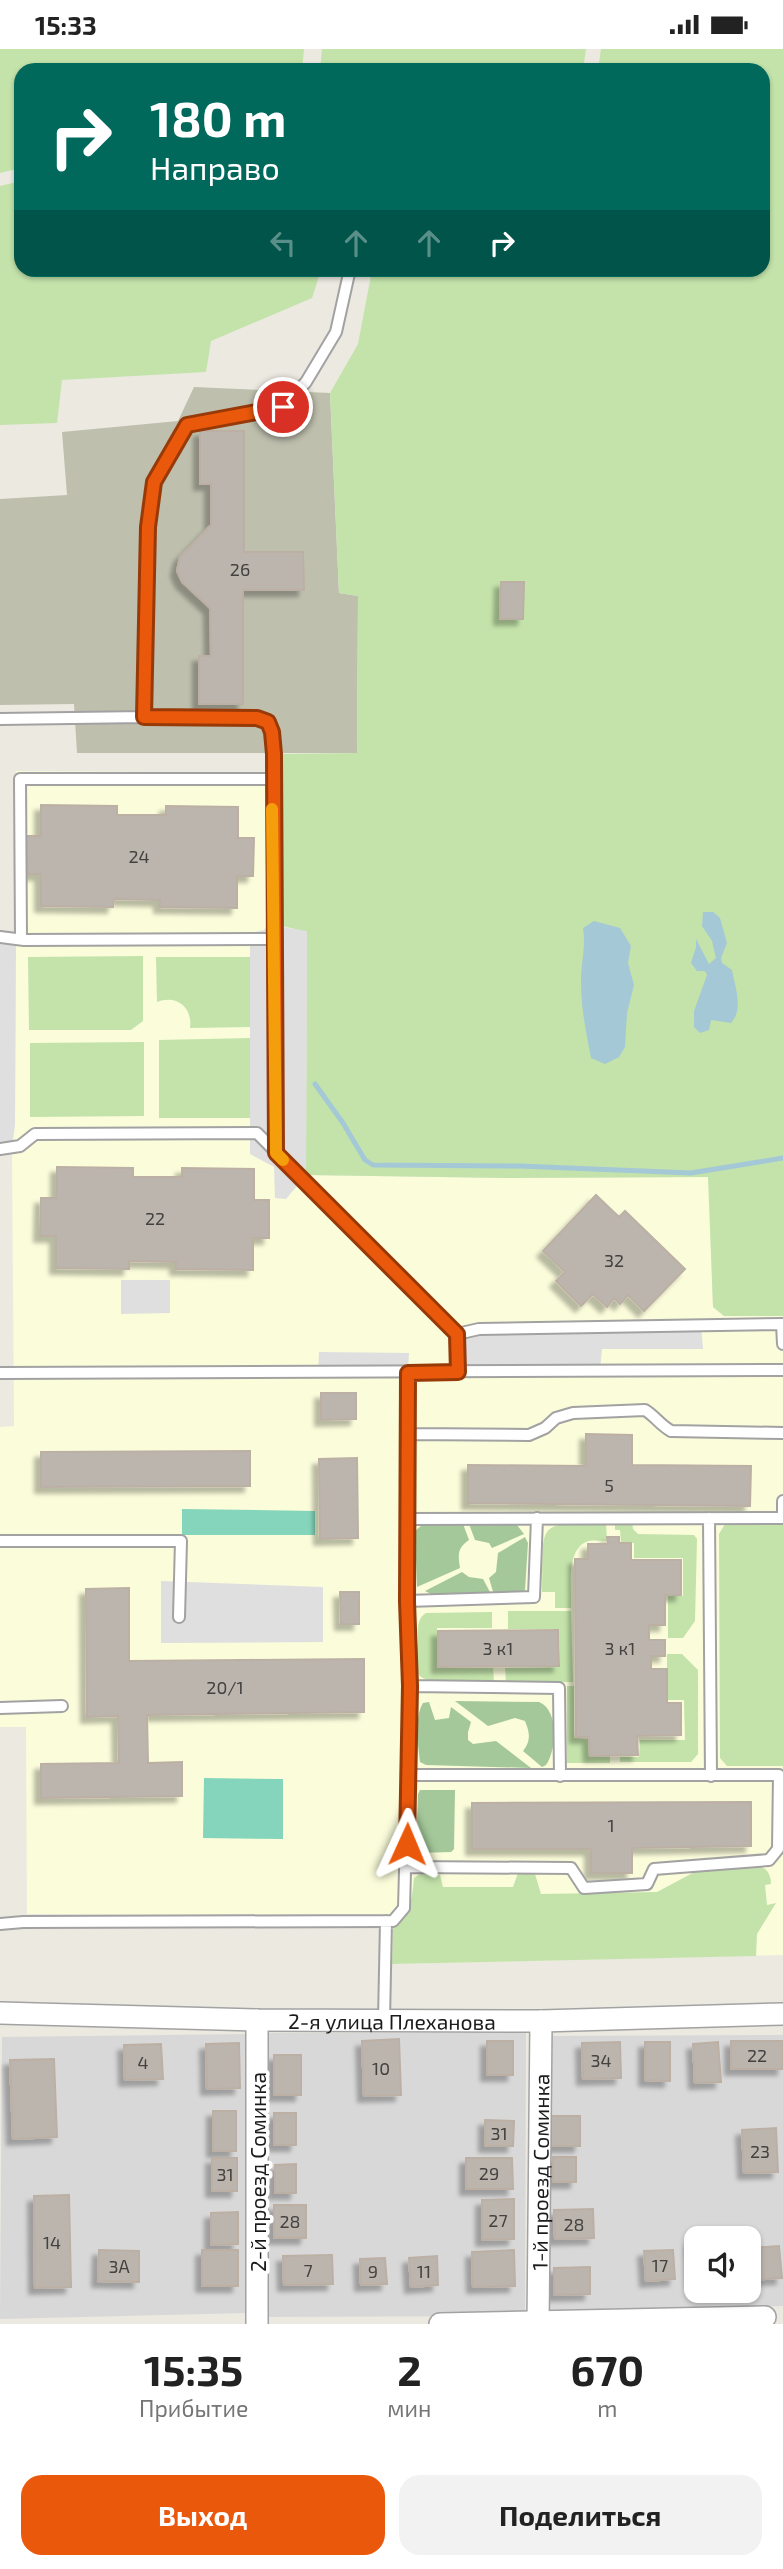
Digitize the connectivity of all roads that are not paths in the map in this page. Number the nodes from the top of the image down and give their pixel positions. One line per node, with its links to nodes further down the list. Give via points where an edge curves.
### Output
1 (348, 277): 2 (lane, via 336,332 306,382 283,407 187,425 154,482 148,527)
2 (144, 717): 3 (lane); 4 (lane, via 257,718 268,722 273,743)
3 (0, 719)
4 (272, 779): 6 (lane, via 20,779); 7 (lane)
5 (0, 937): 6 (lane)
6 (21, 938): 7 (lane)
7 (273, 939): 9 (lane)
8 (0, 1149): 9 (lane, via 20,1146 35,1134 257,1133)
9 (276, 1153): 10 (lane)
10 (457, 1334): 11 (lane, via 479,1329 782,1324); 13 (lane)
11 (783, 1344)
12 (783, 1370): 13 (lane)
13 (458, 1372): 15 (lane)
14 (0, 1373): 15 (lane)
15 (408, 1373): 17 (lane)
16 (783, 1433): 17 (lane, via 671,1431 645,1410 573,1413 529,1435)
17 (408, 1434): 21 (lane)
18 (783, 1501): 20 (lane, via 783,1518)
19 (537, 1518): 20 (lane); 21 (lane); 23 (lane, via 534,1597)
20 (709, 1518): 30 (lane)
21 (408, 1519): 23 (lane)
22 (0, 1541): 24 (lane, via 181,1541)
23 (407, 1601): 25 (lane)
24 (179, 1617)
25 (410, 1686): 28 (lane); 29 (lane, via 559,1688)
26 (62, 1706): 27 (lane)
27 (0, 1709)
28 (408, 1776): 29 (lane); 31 (lane)
29 (560, 1776): 30 (lane)
30 (711, 1776): 31 (lane, via 779,1775 778,1849 769,1860 654,1869 647,1884 584,1888 572,1868)
31 (406, 1867): 32 (lane, via 404,1908 393,1921)
32 (386, 1921): 33 (lane); 37 (lane)
33 (0, 1924)
34 (0, 2013): 36 (street, 2-я улица Плеханова)
35 (783, 2014): 38 (street, 2-я улица Плеханова)
36 (257, 2020): 37 (street, 2-я улица Плеханова); 41 (street, 2-й проезд Соминка)
37 (384, 2020): 38 (street, 2-я улица Плеханова)
38 (541, 2021): 40 (street, 1-й проезд Соминка)
39 (765, 2317): 40 (street)
40 (538, 2323): 42 (street)
41 (257, 2324)
42 (440, 2324)

